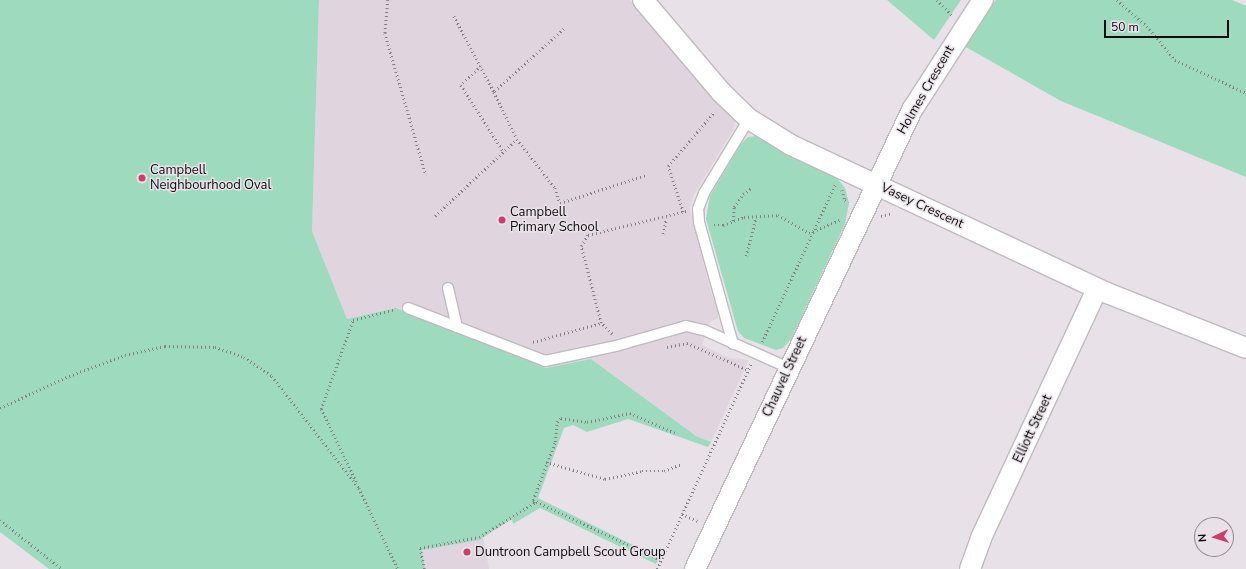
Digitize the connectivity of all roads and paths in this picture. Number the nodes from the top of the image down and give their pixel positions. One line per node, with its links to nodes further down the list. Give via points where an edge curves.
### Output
1 (388, 0): 15 (path, via 386,33)
2 (643, 0): 11 (street, Vasey Crescent, via 721,92)
3 (983, 0): 17 (street, Holmes Crescent, via 918,98)
4 (1117, 0): 9 (path, via 1147,26 1175,60)
5 (454, 16): 7 (path)
6 (564, 30): 8 (path)
7 (481, 66): 8 (path); 13 (path, via 461,85)
8 (494, 92): 12 (path)
9 (1246, 93)
10 (720, 105): 22 (path, via 668,166)
11 (749, 119): 14 (street, Vasey Crescent, via 791,145); 21 (lane, via 704,193)
12 (517, 138): 13 (path); 16 (path, via 555,188 560,203)
13 (503, 151): 23 (path)
14 (842, 168): 17 (street, Vasey Crescent); 29 (path)
15 (426, 175)
16 (646, 175)
17 (876, 184): 33 (street, Vasey Crescent); 43 (street, Chauvel Street)
18 (751, 188): 27 (path, via 734,207)
19 (846, 200): 20 (path)
20 (845, 205)
21 (698, 209): 22 (path); 28 (lane)
22 (683, 212): 24 (path)
23 (435, 216)
24 (666, 217): 30 (path); 35 (path, via 588,235 581,246)
25 (756, 217): 27 (path); 29 (path, via 778,215 805,231); 31 (path)
26 (843, 219): 29 (path)
27 (733, 221): 28 (path, via 720,225)
28 (699, 222): 38 (lane)
29 (814, 232): 42 (path)
30 (663, 234)
31 (746, 256)
32 (448, 288): 36 (lane)
33 (1098, 289): 41 (street, Vasey Crescent); 58 (street, Elliott Street)
34 (408, 308): 36 (lane); 49 (path, via 353,320 321,409)
35 (601, 322): 37 (path); 39 (path, via 614,336)
36 (457, 327): 39 (lane, via 550,362)
37 (527, 344)
38 (733, 344): 39 (lane, via 704,330 686,326); 42 (lane)
39 (616, 346)
40 (663, 348): 44 (path, via 687,343)
41 (1246, 348)
42 (756, 354): 43 (lane); 44 (path)
43 (789, 368): 57 (street, Chauvel Street)
44 (748, 370): 52 (path)
45 (0, 408): 49 (path, via 69,376 124,355 165,346 215,347 244,358 272,376)
46 (675, 433): 47 (path, via 630,413 587,422 561,418 557,422 555,442)
47 (546, 462): 48 (path, via 604,480 642,471 664,471); 50 (path)
48 (681, 464)
49 (359, 488): 54 (path)
50 (533, 500): 52 (path); 55 (path, via 534,503 479,537 420,548)
51 (0, 520): 53 (path)
52 (661, 560): 56 (path)
53 (62, 569)
54 (398, 569)
55 (424, 569)
56 (656, 569)
57 (695, 569)
58 (970, 569)

